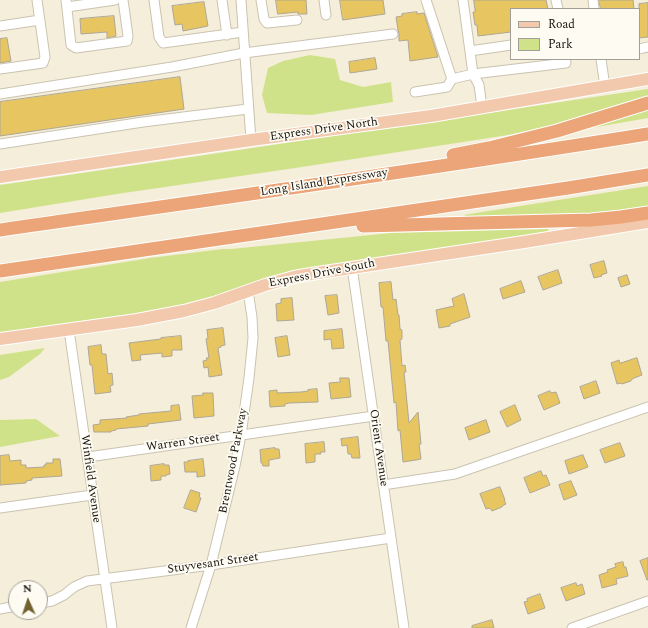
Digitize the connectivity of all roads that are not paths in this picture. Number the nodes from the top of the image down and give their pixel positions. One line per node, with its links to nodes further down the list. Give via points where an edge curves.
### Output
1 (37, 0): 13 (street)
2 (115, 0): 11 (street)
3 (123, 0): 11 (street, via 127,41 76,48 72,45)
4 (154, 0): 18 (street, via 159,37 163,43)
5 (222, 0): 18 (street)
6 (241, 0): 16 (street)
7 (261, 0): 14 (street, via 267,23)
8 (324, 0): 12 (street)
9 (426, 0): 26 (street)
10 (463, 0): 20 (street)
11 (66, 4)
12 (326, 15)
13 (40, 20): 15 (street); 24 (street, via 45,57 43,63)
14 (297, 20)
15 (0, 26)
16 (243, 32): 18 (street); 21 (street)
17 (393, 34): 21 (street)
18 (227, 35)
19 (510, 45): 20 (street)
20 (470, 51): 25 (street)
21 (244, 53): 30 (street); 33 (street)
22 (565, 60): 25 (street, via 566,63)
23 (601, 60): 28 (street)
24 (0, 69)
25 (473, 74): 26 (street); 32 (street, via 479,85)
26 (452, 79): 29 (street, via 447,87)
27 (648, 80): 28 (main road, Express Drive North)
28 (605, 87): 32 (main road, Express Drive North)
29 (415, 92)
30 (0, 94)
31 (648, 103): 39 (highway, via 557,131 489,148)
32 (482, 107): 35 (main road, Express Drive North)
33 (248, 108): 35 (street); 36 (street)
34 (648, 134): 39 (highway, Long Island Expressway)
35 (251, 140): 38 (main road, Express Drive North)
36 (0, 144)
37 (648, 175): 43 (highway)
38 (0, 176)
39 (271, 191): 42 (highway, Long Island Expressway)
40 (648, 213): 43 (highway, via 591,220 354,226)
41 (648, 222): 44 (main road, Express Drive South)
42 (0, 230)
43 (192, 243): 45 (highway)
44 (352, 267): 46 (main road, Express Drive South, via 294,277); 50 (street, Orient Avenue)
45 (0, 271)
46 (248, 291): 47 (main road, Express Drive South, via 184,311); 51 (street, Brentwood Parkway, via 253,338)
47 (69, 330): 48 (main road, Express Drive South); 52 (street, Winfield Avenue)
48 (0, 339)
49 (648, 407): 53 (street, via 456,474)
50 (374, 416): 51 (street, Warren Street); 53 (street, Orient Avenue)
51 (241, 435): 52 (street, Warren Street); 57 (street, Brentwood Parkway)
52 (88, 457): 54 (street, Winfield Avenue)
53 (383, 485): 56 (street, Orient Avenue)
54 (92, 495): 55 (street); 58 (street, Winfield Avenue)
55 (0, 508)
56 (391, 538): 57 (street, Stuyvesant Street); 63 (street, Orient Avenue)
57 (211, 565): 58 (street, Stuyvesant Street); 62 (street, Brentwood Parkway)
58 (104, 579): 60 (street, Stuyvesant Street, via 87,581 74,587 64,596); 61 (street, Winfield Avenue)
59 (648, 601): 64 (street)
60 (48, 602)
61 (112, 628)
62 (191, 628)
63 (404, 628)
64 (572, 628)

